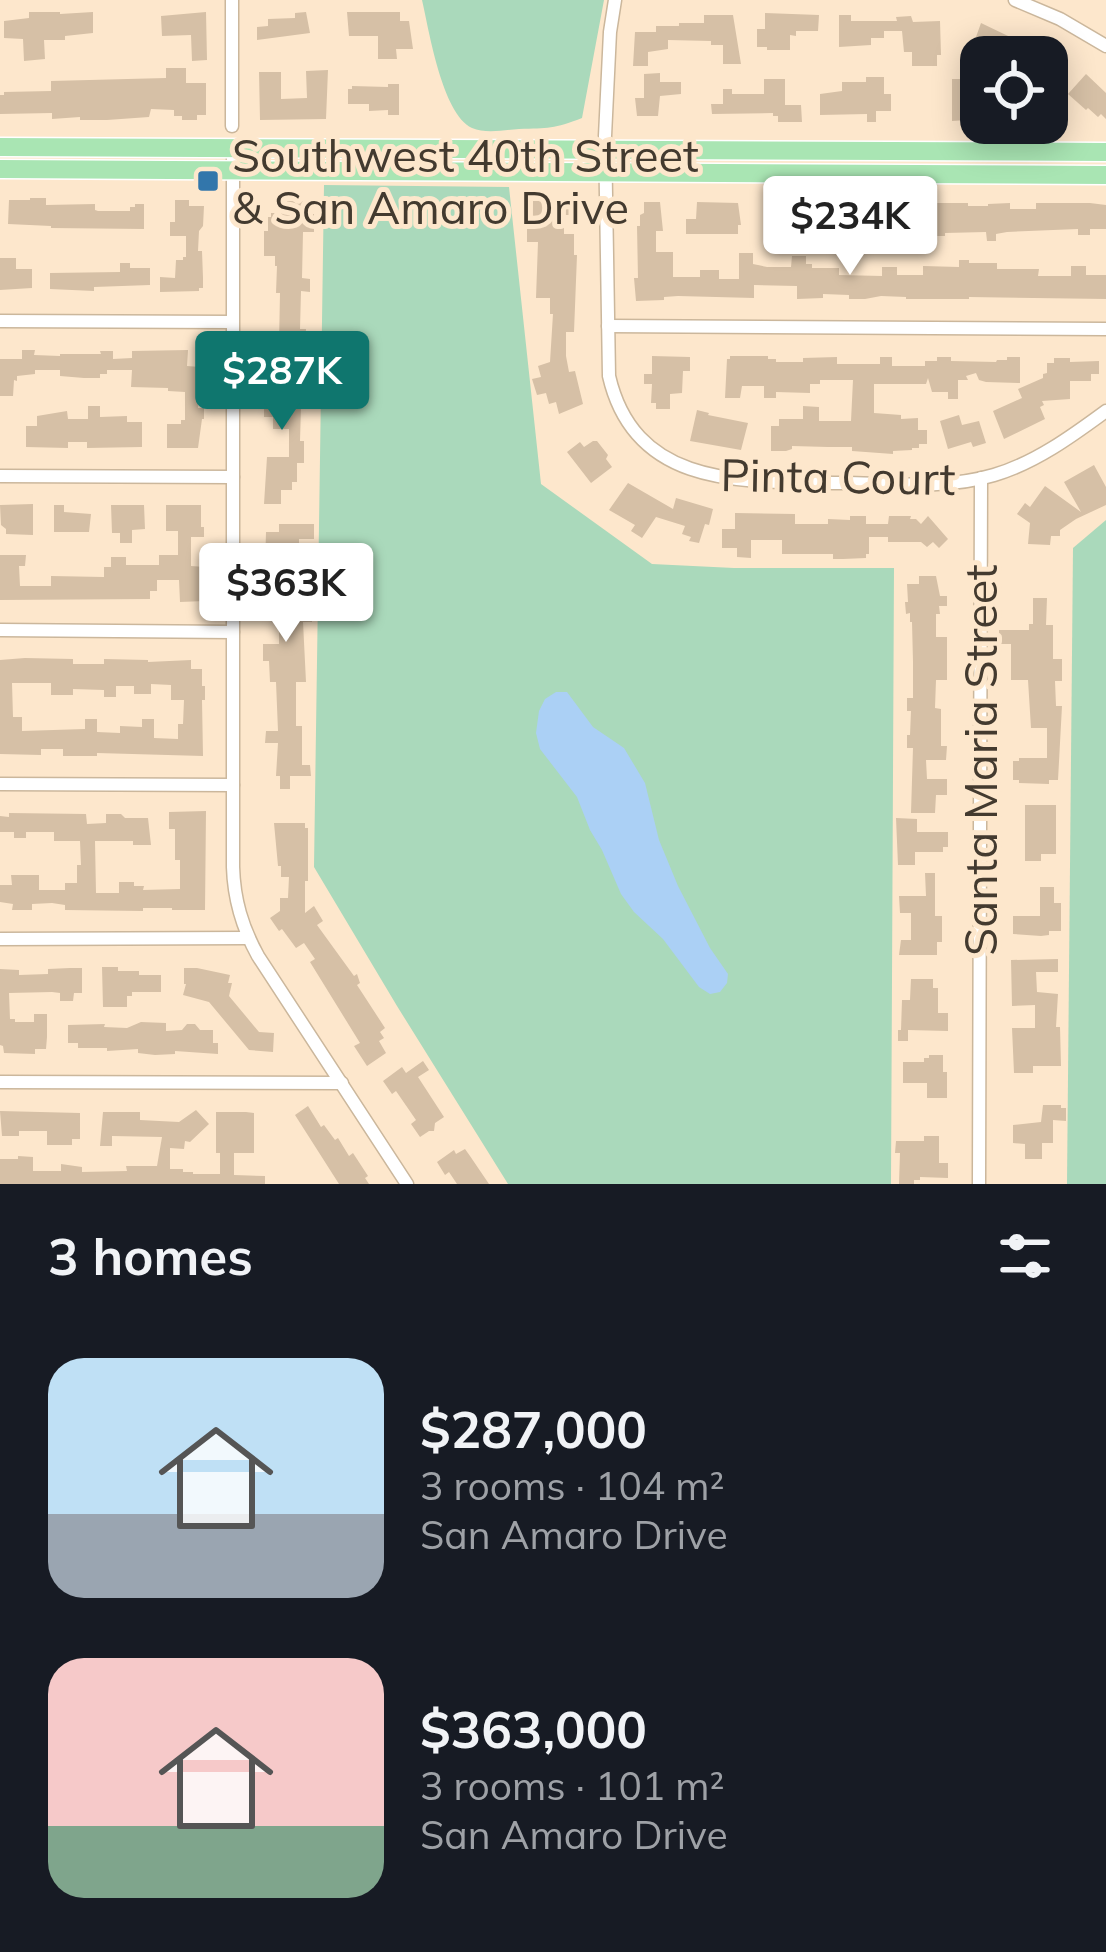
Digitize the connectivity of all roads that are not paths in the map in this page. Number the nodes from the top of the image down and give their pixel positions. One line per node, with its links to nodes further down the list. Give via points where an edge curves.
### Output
1 (232, 0): 5 (street)
2 (615, 0): 8 (street, Pinta Court)
3 (1015, 0): 4 (street)
4 (1106, 46)
5 (232, 126)
6 (0, 147): 7 (main road)
7 (233, 148): 8 (main road); 11 (street)
8 (605, 150): 9 (main road); 12 (street, Pinta Court)
9 (1106, 152)
10 (0, 170): 11 (main road)
11 (233, 171): 12 (main road); 15 (street)
12 (606, 173): 13 (main road); 16 (street, Pinta Court)
13 (1106, 175)
14 (0, 321): 15 (street)
15 (232, 322): 20 (street)
16 (608, 326): 17 (street); 21 (street, Pinta Court, via 618,403 647,444 677,465 753,481)
17 (1106, 328)
18 (1106, 411): 21 (street, via 1024,463)
19 (0, 476): 20 (street)
20 (233, 477): 23 (street)
21 (982, 478): 31 (street, Santa Maria Street)
22 (0, 630): 23 (street)
23 (233, 632): 25 (street)
24 (0, 784): 25 (street)
25 (233, 785): 26 (street, via 234,889)
26 (248, 938): 27 (street); 29 (street)
27 (0, 939)
28 (0, 1082): 29 (street)
29 (342, 1083): 30 (street)
30 (407, 1184)
31 (979, 1184)

